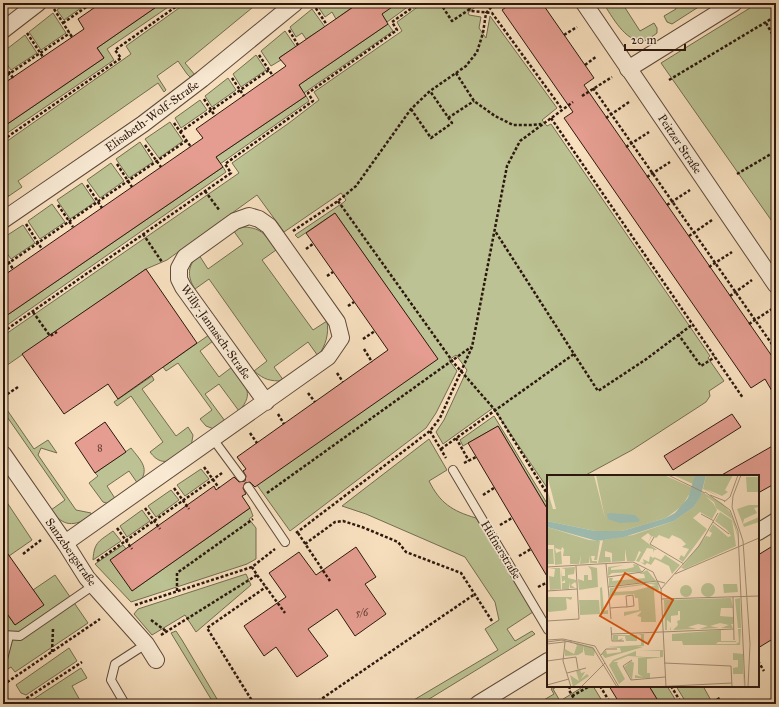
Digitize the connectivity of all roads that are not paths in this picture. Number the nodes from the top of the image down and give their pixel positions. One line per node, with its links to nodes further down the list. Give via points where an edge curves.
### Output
1 (38, 3): 5 (street)
2 (295, 3): 7 (street, Elisabeth-Wolf-Straße, via 143,124)
3 (584, 3): 6 (street, Peitzer Straße)
4 (734, 3): 6 (street)
5 (3, 30)
6 (628, 69): 8 (street, Peitzer Straße)
7 (3, 220)
8 (776, 284)
9 (271, 407): 9 (street, Willy-Jannasch-Straße, via 328,358 341,338 336,322 269,226 249,216 235,221 185,257 179,268 179,279); 10 (street, Willy-Jannasch-Straße)
10 (214, 439): 13 (lane); 18 (street, Willy-Jannasch-Straße)
11 (3, 454): 18 (street, Sanzebergstraße)
12 (453, 470): 20 (lane, Hüfnerstraße)
13 (241, 477)
14 (248, 487): 17 (lane)
15 (776, 522): 16 (street)
16 (759, 531)
17 (285, 542)
18 (65, 543): 19 (street, Sanzebergstraße)
19 (94, 585): 21 (lane, via 20,636); 22 (street, Sanzebergstraße)
20 (547, 628)
21 (6, 636): 23 (lane)
22 (146, 644): 24 (street, Sanzebergstraße); 26 (lane, via 115,664 111,680)
23 (3, 659)
24 (156, 660)
25 (547, 662): 27 (street)
26 (125, 704)
27 (478, 704)

